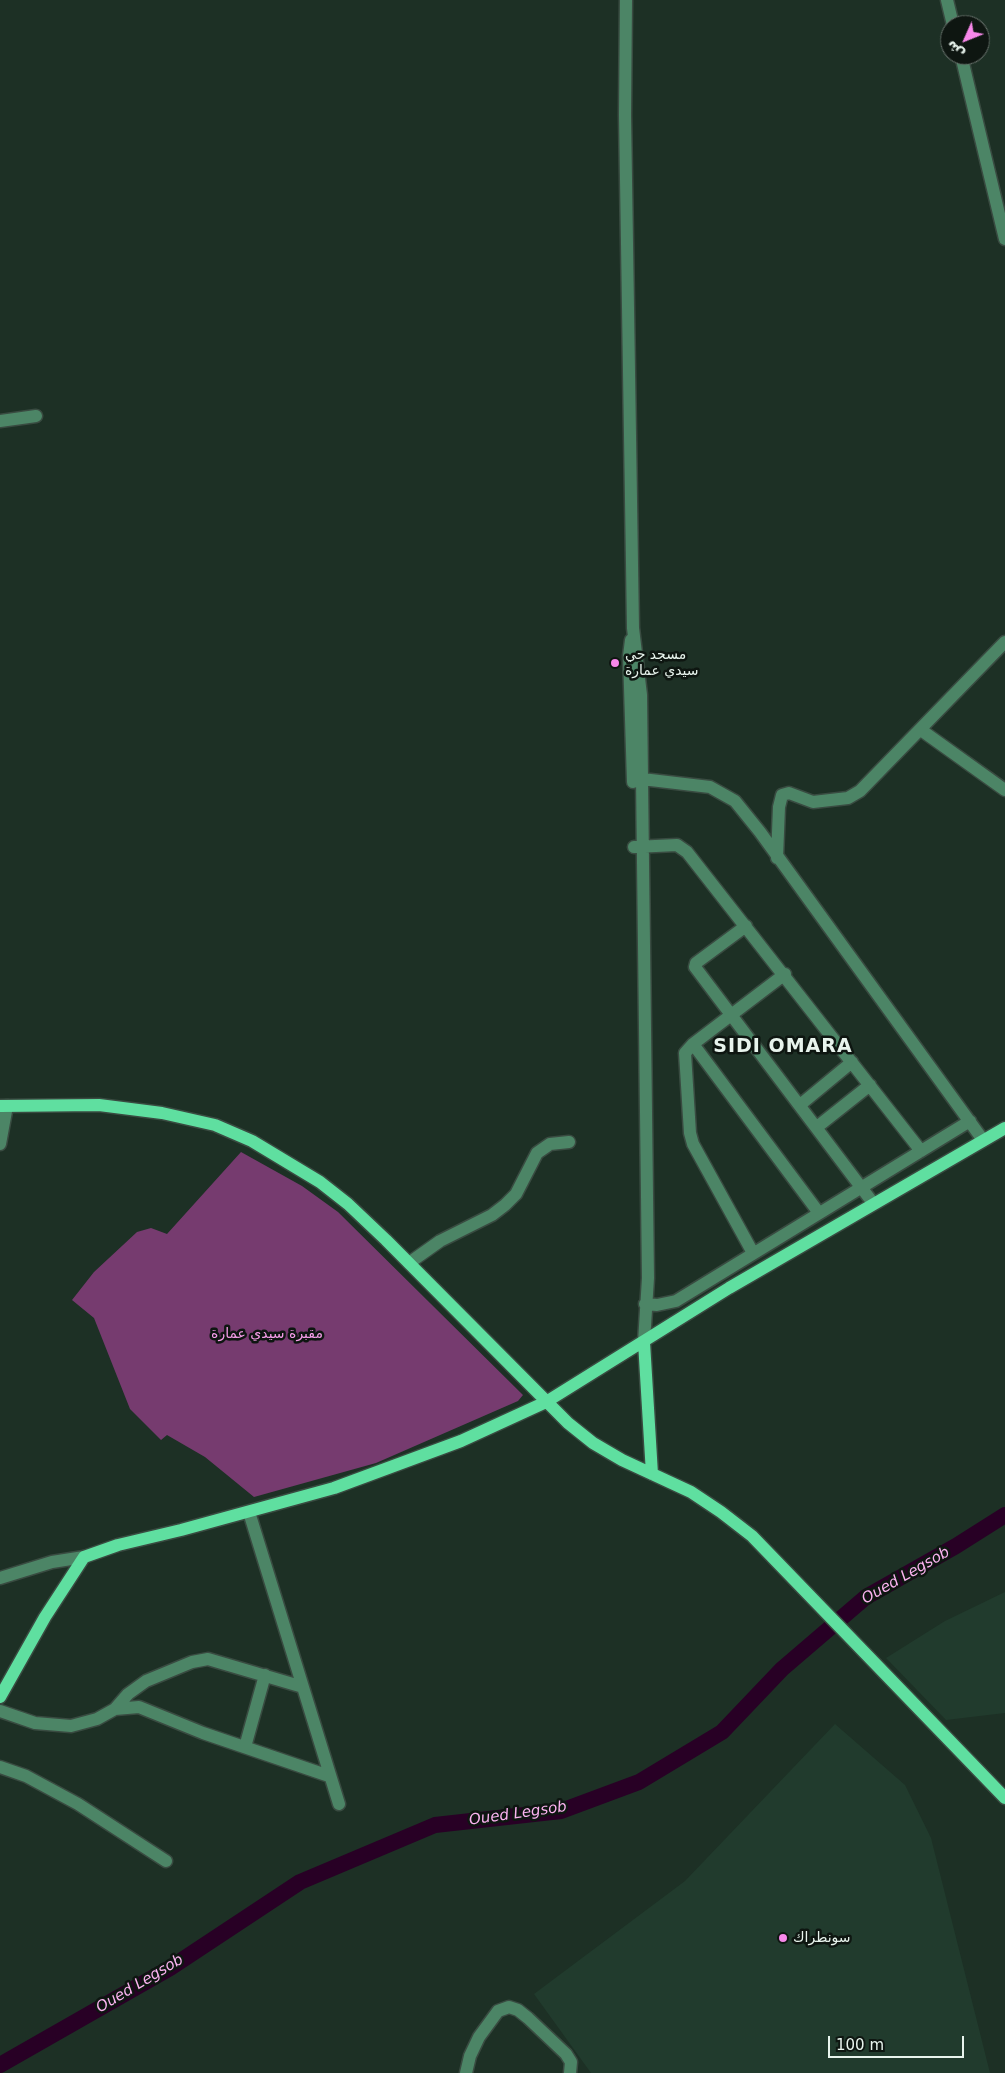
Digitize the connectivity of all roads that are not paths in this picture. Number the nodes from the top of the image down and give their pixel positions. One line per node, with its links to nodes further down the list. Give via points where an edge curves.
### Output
1 (626, 0): 8 (street)
2 (948, 0): 3 (street)
3 (952, 15)
4 (963, 65): 5 (street)
5 (1005, 239)
6 (36, 416): 7 (street)
7 (0, 421)
8 (633, 628): 11 (street, via 641,695); 13 (street, via 629,656)
9 (1005, 642): 10 (street)
10 (921, 730): 12 (street); 14 (street, via 860,791 848,798 813,802 789,793 782,795)
11 (642, 779): 13 (street); 14 (street, via 720,791 746,814)
12 (1005, 790)
13 (638, 847): 15 (street, via 682,847); 38 (street, via 644,1220 648,1278)
14 (777, 858): 23 (street)
15 (746, 926): 16 (street); 17 (street, via 694,965)
16 (785, 974): 17 (street); 19 (street)
17 (732, 1016): 18 (street); 21 (street)
18 (693, 1044): 32 (street); 33 (street, via 685,1053 690,1133 697,1152)
19 (852, 1062): 20 (street); 21 (street)
20 (870, 1085): 24 (street); 29 (street)
21 (800, 1105): 24 (street)
22 (4, 1106): 28 (street); 34 (main road, via 99,1105 215,1125 252,1141 320,1182 348,1204)
23 (970, 1121): 26 (street); 29 (street)
24 (817, 1127): 30 (street)
25 (1005, 1128): 26 (main road)
26 (983, 1140): 31 (main road)
27 (569, 1142): 34 (street, via 550,1144 537,1153 516,1194 505,1205 440,1241)
28 (0, 1144)
29 (921, 1151): 30 (street)
30 (862, 1186): 31 (street); 32 (street)
31 (874, 1203): 36 (main road)
32 (819, 1213): 33 (street)
33 (753, 1253): 35 (street)
34 (409, 1263): 41 (main road)
35 (720, 1273): 36 (street); 37 (street)
36 (729, 1288): 39 (main road)
37 (676, 1301): 38 (street, via 657,1306); 39 (street)
38 (645, 1304): 40 (street)
39 (681, 1318): 40 (main road)
40 (644, 1342): 41 (main road); 42 (main road)
41 (546, 1402): 42 (main road, via 593,1443); 43 (main road, via 404,1464)
42 (652, 1474): 54 (main road, via 691,1492 721,1512 777,1561)
43 (248, 1512): 44 (main road, via 118,1545); 47 (street)
44 (84, 1557): 45 (street, via 52,1562); 48 (main road, via 45,1617)
45 (0, 1578)
46 (265, 1676): 47 (street); 49 (street, via 208,1659 192,1662 146,1681); 51 (street)
47 (303, 1687): 53 (street)
48 (0, 1697)
49 (115, 1709): 50 (street, via 97,1719 71,1726 35,1723); 51 (street, via 144,1709)
50 (0, 1712)
51 (245, 1747): 53 (street)
52 (0, 1767): 56 (street, via 61,1794)
53 (329, 1776): 55 (street)
54 (1005, 1798)
55 (339, 1804)
56 (166, 1861)
57 (466, 2073): 58 (street, via 479,2037 498,2012 510,2008 523,2014 566,2054 571,2062)
58 (570, 2073)

